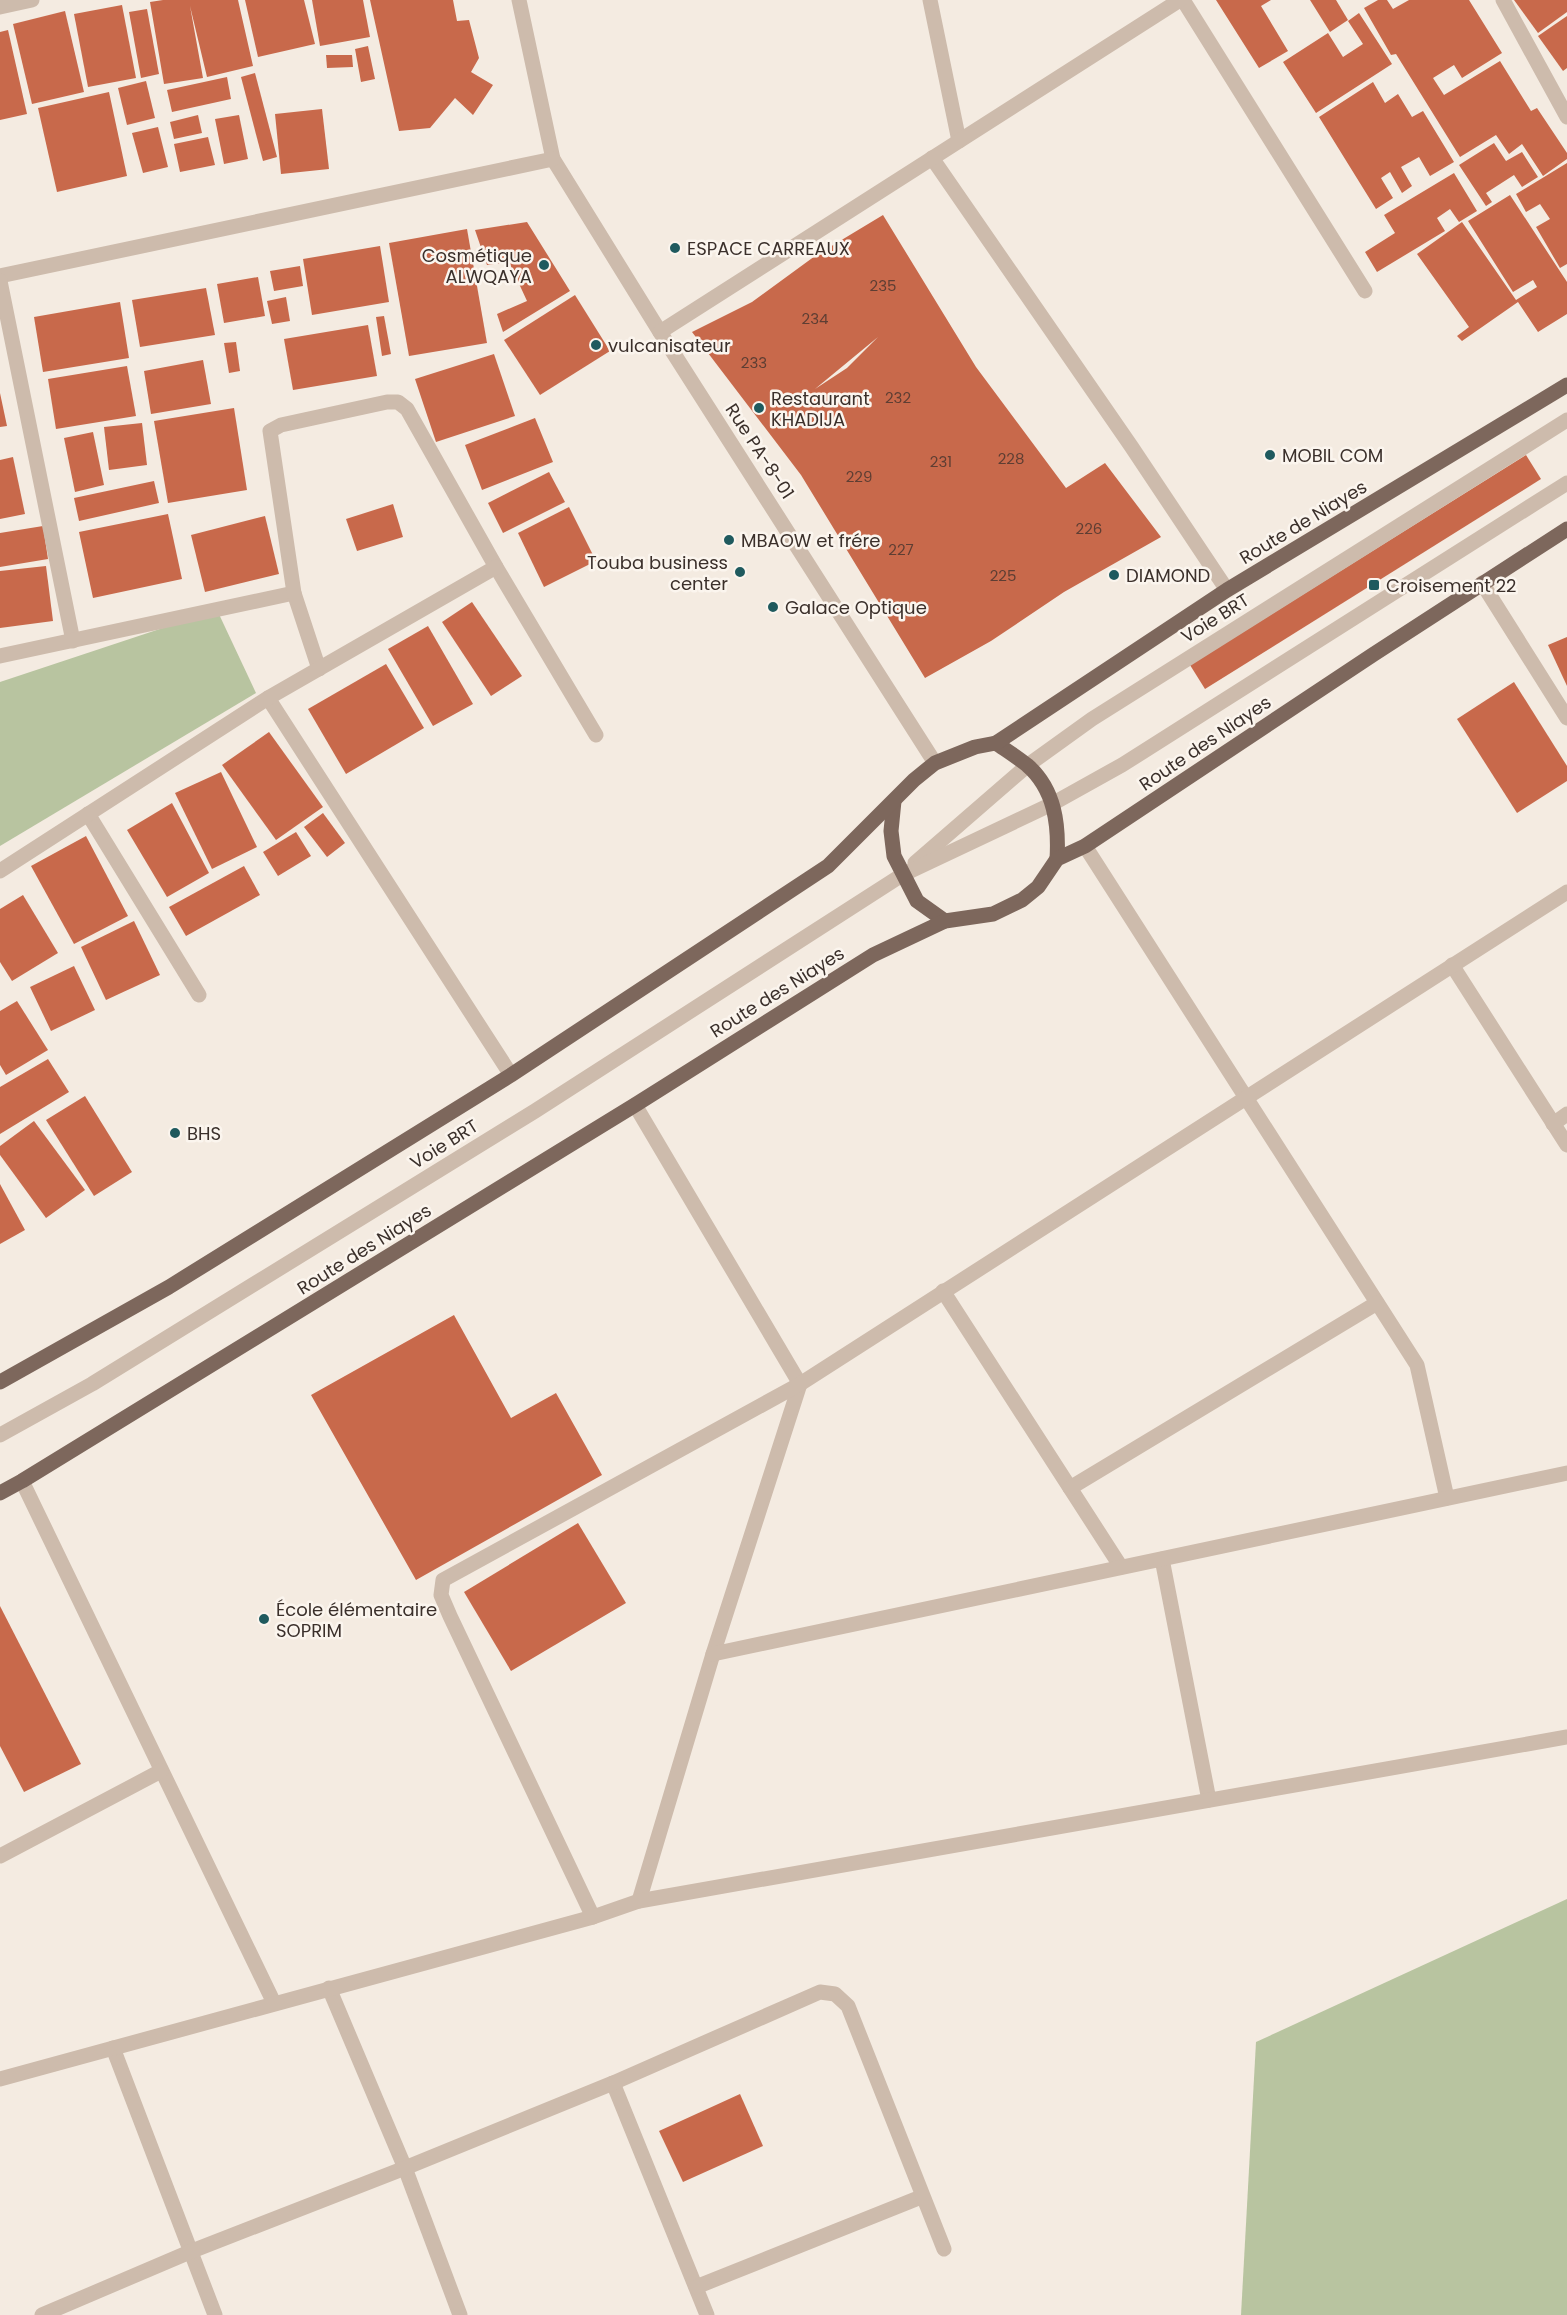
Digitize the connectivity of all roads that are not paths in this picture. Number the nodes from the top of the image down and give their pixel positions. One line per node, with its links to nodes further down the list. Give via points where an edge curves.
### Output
1 (32, 0): 6 (street)
2 (519, 0): 10 (street, Rue PA-8-01)
3 (930, 0): 8 (street)
4 (1181, 0): 8 (street); 13 (street)
5 (1503, 0): 7 (street)
6 (0, 7)
7 (1567, 117)
8 (959, 141): 9 (street)
9 (932, 158): 14 (street); 21 (street)
10 (553, 159): 11 (street); 14 (street, Rue PA-8-01)
11 (0, 276)
12 (0, 281): 23 (street)
13 (1365, 291)
14 (660, 332): 30 (street, Rue PA-8-01)
15 (1567, 385): 21 (main road, Route de Niayes)
16 (1567, 420): 31 (street, Voie BRT, via 1112,706)
17 (1567, 483): 33 (street, Voie BRT, via 1122,765)
18 (1567, 529): 20 (main road, Route des Niayes)
19 (496, 567): 22 (street, via 407,409 398,402 387,402 281,425 270,431); 25 (street); 28 (street)
20 (1482, 583): 27 (street); 35 (main road, Route des Niayes)
21 (1227, 591): 29 (main road, Route de Niayes)
22 (294, 593): 23 (street); 25 (street)
23 (73, 640): 24 (street)
24 (0, 656)
25 (319, 669): 26 (street)
26 (268, 698): 34 (street); 43 (street)
27 (1567, 718)
28 (596, 735)
29 (996, 743): 30 (main road, Route de Niayes); 31 (main road)
30 (935, 763): 32 (main road)
31 (1028, 765): 33 (main road); 38 (street, Voie BRT)
32 (894, 801): 38 (main road, via 891,831 894,856); 43 (main road, via 828,866)
33 (1052, 804): 36 (main road, via 1059,829); 38 (street, Voie BRT)
34 (88, 814): 37 (street); 42 (street)
35 (1085, 846): 36 (main road, Route des Niayes); 44 (street)
36 (1058, 859): 40 (main road, Route des Niayes, via 1038,887 1022,900 993,914)
37 (0, 871)
38 (902, 875): 40 (main road, via 917,901); 53 (street, Voie BRT, via 525,1117 92,1384)
39 (1567, 892): 41 (street)
40 (945, 921): 45 (main road, Route des Niayes, via 873,955)
41 (1452, 965): 44 (street); 47 (street)
42 (200, 995)
43 (511, 1075): 51 (main road, via 169,1287)
44 (1246, 1098): 49 (street); 50 (street)
45 (635, 1105): 52 (street); 55 (main road, Route des Niayes)
46 (1567, 1114): 47 (street)
47 (1554, 1124): 48 (street)
48 (1567, 1145)
49 (943, 1291): 52 (street); 56 (street)
50 (1377, 1303): 56 (street); 58 (street, via 1417,1365)
51 (0, 1382)
52 (800, 1384): 61 (street); 67 (street, via 443,1580 441,1595 450,1616)
53 (0, 1435)
54 (1567, 1473): 58 (street)
55 (22, 1481): 57 (main road, Route des Niayes); 63 (street)
56 (1070, 1488): 60 (street)
57 (0, 1492)
58 (1447, 1498): 59 (street)
59 (1162, 1559): 60 (street); 64 (street)
60 (1121, 1567): 61 (street)
61 (713, 1654): 66 (street)
62 (1567, 1737): 64 (street)
63 (161, 1771): 65 (street); 69 (street)
64 (1209, 1800): 66 (street)
65 (0, 1856)
66 (639, 1901): 67 (street)
67 (593, 1917): 68 (street)
68 (329, 1988): 69 (street); 73 (street)
69 (274, 2003): 70 (street)
70 (113, 2048): 71 (street); 76 (street)
71 (0, 2079)
72 (613, 2083): 73 (street); 74 (street, via 820,1992 835,1994 848,2006); 77 (street)
73 (405, 2168): 76 (street); 80 (street)
74 (921, 2197): 75 (street); 77 (street)
75 (944, 2249)
76 (192, 2251): 78 (street); 79 (street)
77 (696, 2288): 81 (street)
78 (42, 2315)
79 (215, 2315)
80 (460, 2315)
81 (706, 2315)

